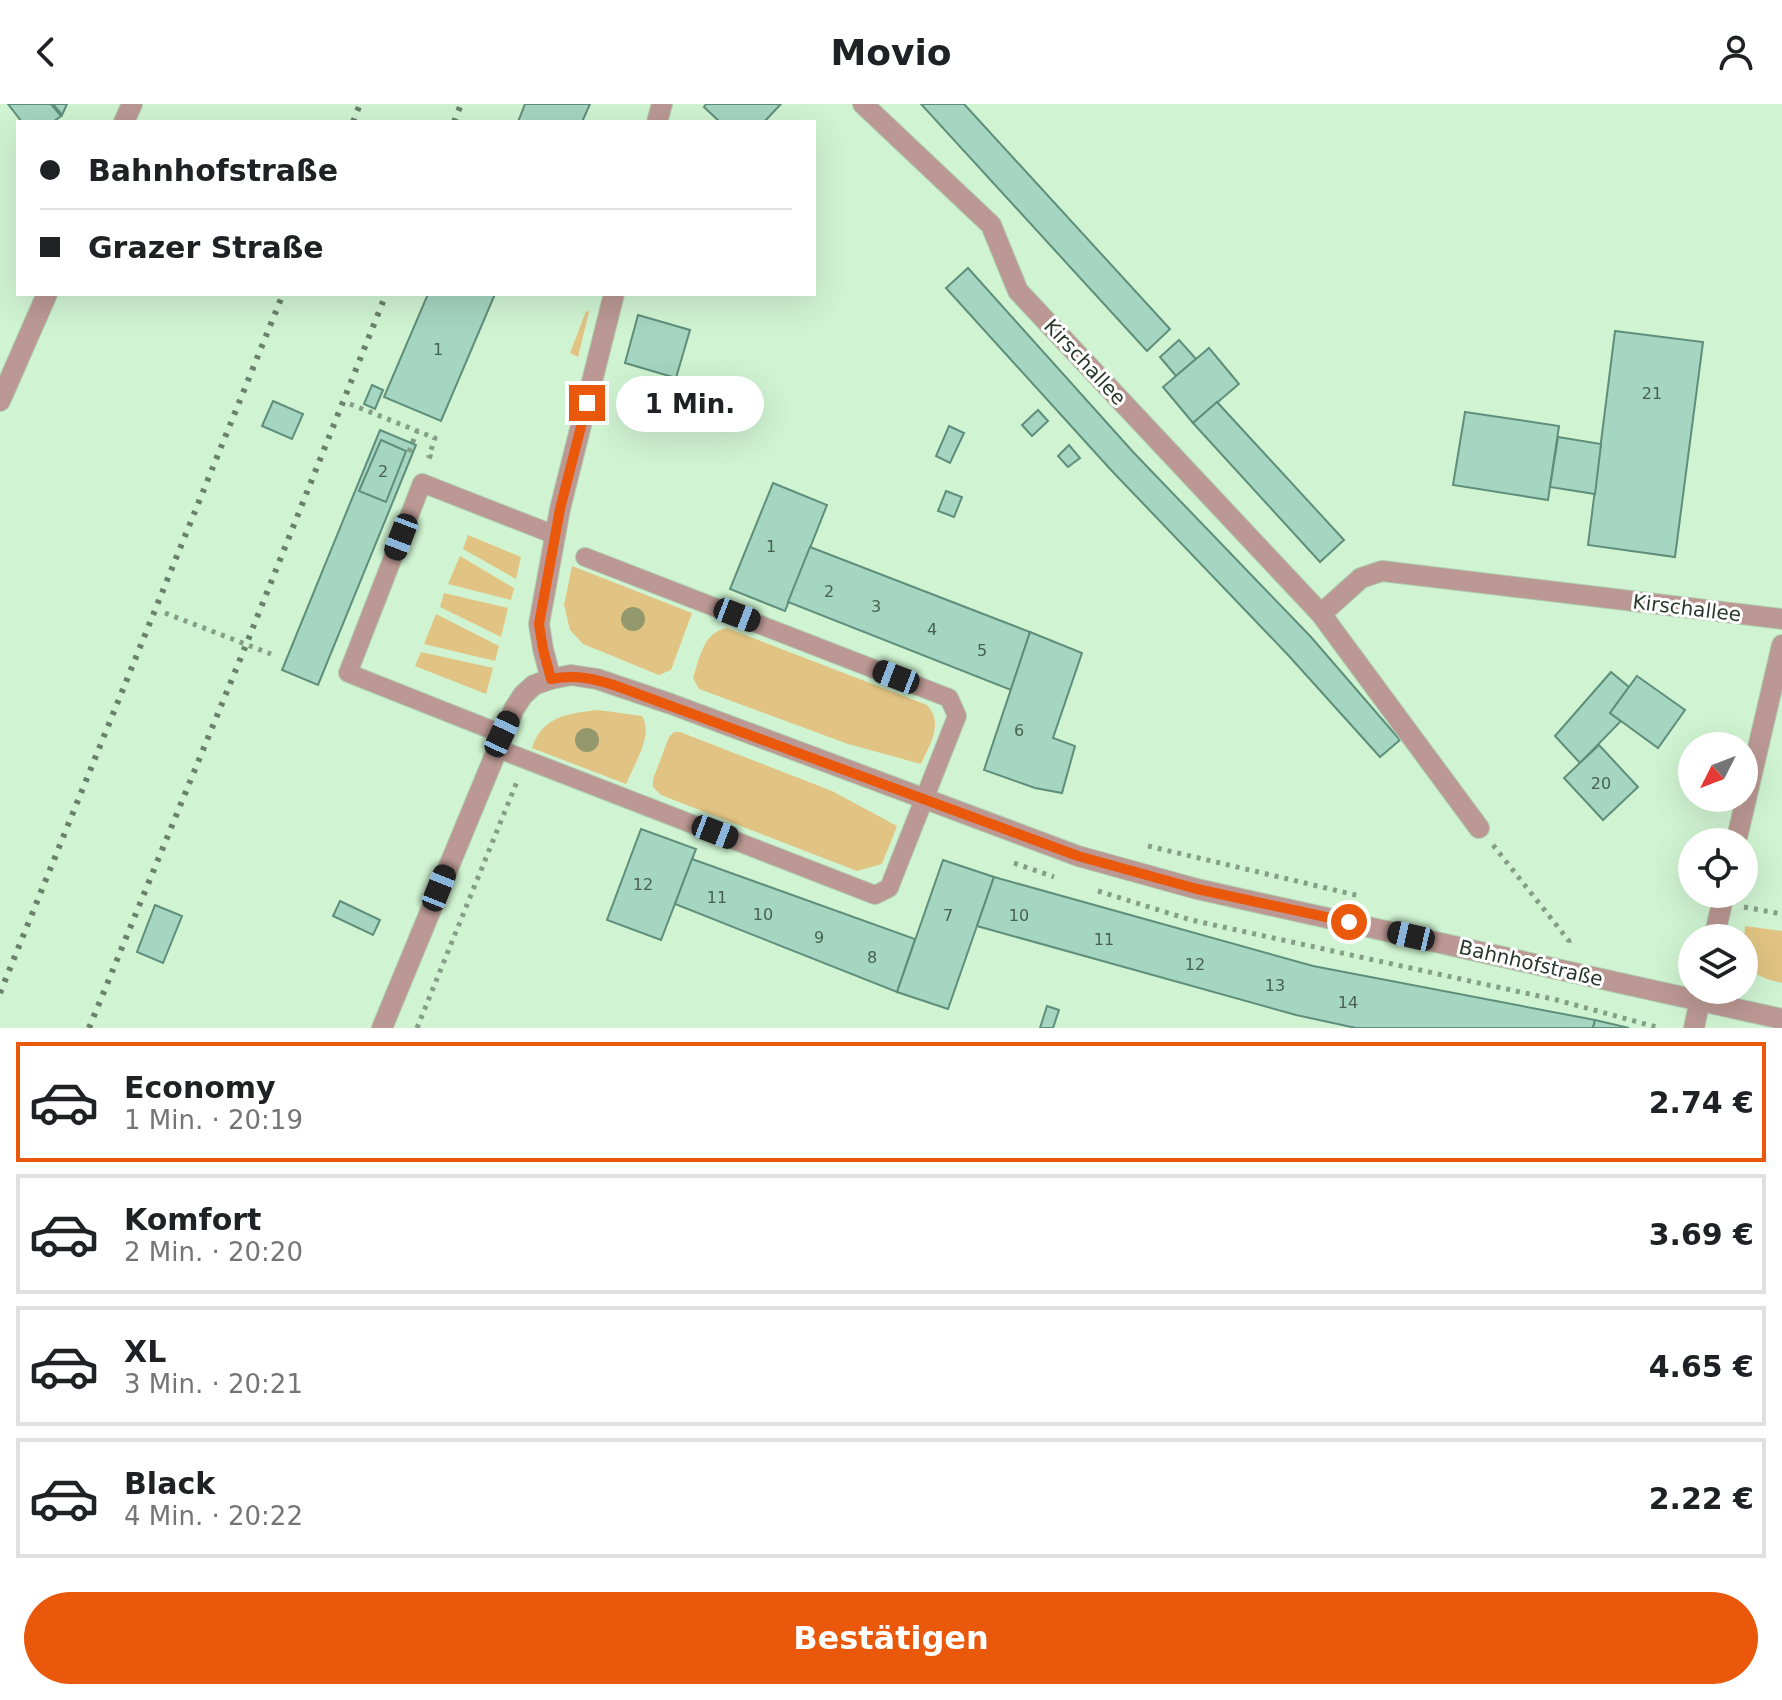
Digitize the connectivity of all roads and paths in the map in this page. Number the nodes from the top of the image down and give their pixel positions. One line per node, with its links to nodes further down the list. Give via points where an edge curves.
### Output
1 (863, 104): 12 (street, Kirschallee, via 991,225 1018,291)
2 (46, 296): 4 (street)
3 (614, 296): 9 (street)
4 (0, 401)
5 (350, 404): 6 (path)
6 (417, 431): 7 (path); 8 (path, via 435,438 429,456)
7 (409, 452)
8 (443, 462)
9 (555, 535): 16 (street, via 539,624); 17 (lane, via 422,483 348,673)
10 (585, 557): 19 (lane, via 949,698 957,716)
11 (165, 613): 15 (path)
12 (1321, 614): 13 (street, Kirschallee, via 1361,578 1382,571); 20 (street, Kirschallee)
13 (1782, 619)
14 (1782, 645): 21 (street)
15 (271, 654)
16 (551, 679): 17 (street, via 523,695); 19 (street, Bahnhofstraße, via 597,679)
17 (499, 741): 18 (lane); 31 (street)
18 (526, 759): 19 (lane, via 875,895 889,888); 32 (path)
19 (926, 799): 27 (street, Bahnhofstraße, via 1078,856 1197,889)
20 (1479, 828): 26 (path, via 1569,943)
21 (1739, 828)
22 (1143, 845): 23 (path)
23 (1371, 899)
24 (1758, 907): 25 (path)
25 (1782, 914)
26 (1554, 942)
27 (1678, 990)
28 (1698, 1004): 33 (street)
29 (1731, 1004): 30 (street, Bahnhofstraße)
30 (1782, 1019)
31 (382, 1028)
32 (417, 1028)
33 (1694, 1028)

